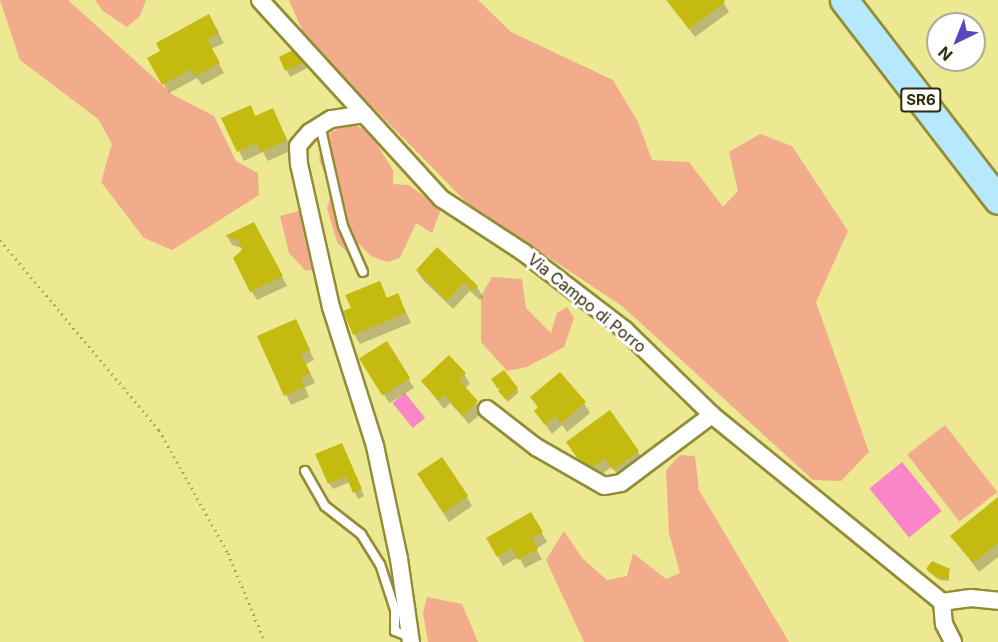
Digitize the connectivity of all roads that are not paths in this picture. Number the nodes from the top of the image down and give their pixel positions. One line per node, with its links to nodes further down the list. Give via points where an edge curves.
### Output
1 (260, 0): 3 (street, Via Campo di Porro)
2 (844, 0): 5 (main road, SR6)
3 (364, 114): 4 (street, via 331,119); 8 (street, Via Campo di Porro, via 442,199 523,252 625,330)
4 (320, 125): 6 (lane, via 343,226); 12 (street, via 298,146 299,164 331,308 375,446)
5 (998, 200)
6 (363, 272)
7 (487, 409): 8 (street, via 536,447 604,486 621,483)
8 (712, 415): 11 (street, Via Campo di Porro)
9 (305, 471): 12 (lane, via 325,506 361,534 374,554 395,610 395,631)
10 (998, 601): 11 (street, via 970,598)
11 (942, 602): 13 (street, via 944,624)
12 (411, 640)
13 (953, 642)

